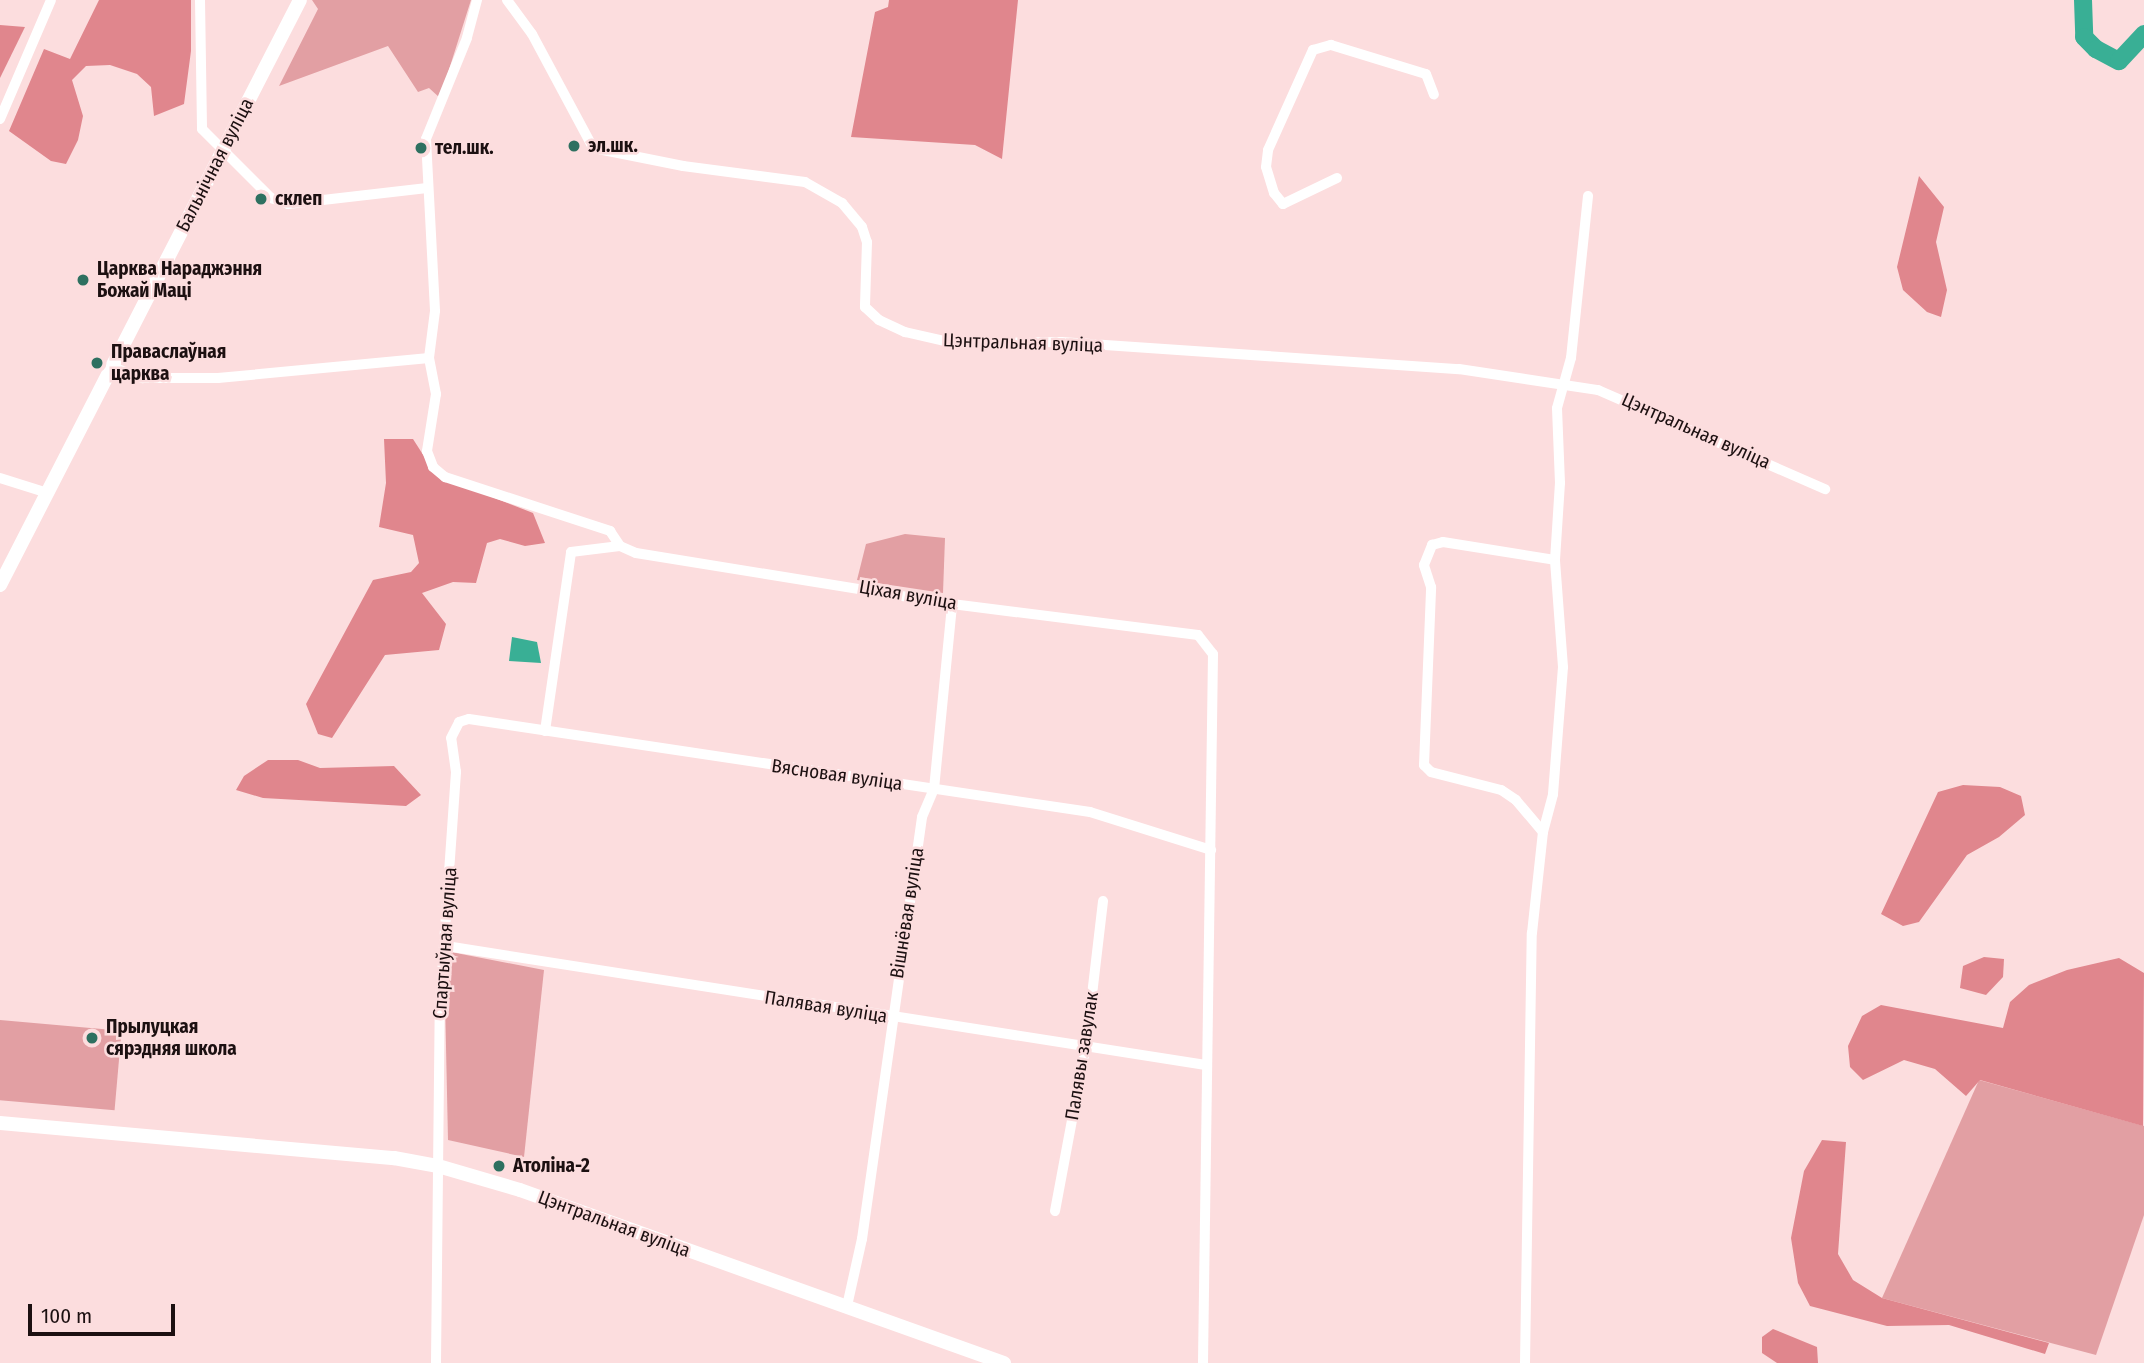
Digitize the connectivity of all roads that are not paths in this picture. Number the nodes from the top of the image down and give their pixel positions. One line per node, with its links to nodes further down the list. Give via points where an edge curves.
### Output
1 (51, 0): 7 (street)
2 (200, 0): 8 (street, via 202,129)
3 (300, 0): 8 (street, Бальнічная вуліца)
4 (478, 0): 10 (street, via 426,139)
5 (507, 0): 14 (street, Цэнтральная вуліца, via 532,34 593,148 683,166 805,181 842,203 863,227 867,242 865,307 879,320 905,332 953,342 1061,342 1459,369)
6 (1434, 94): 9 (street, via 1426,74 1331,45 1313,50 1268,150 1266,167 1283,204)
7 (0, 119)
8 (224, 148): 10 (street, via 279,204); 13 (street, Бальнічная вуліца)
9 (1337, 178)
10 (427, 188): 12 (street, via 434,257)
11 (1588, 196): 14 (street, via 1571,358)
12 (429, 358): 13 (street, via 218,378 143,377); 18 (street, via 436,394 427,451 433,467 445,477 516,503 610,531)
13 (112, 367): 17 (street, Бальнічная вуліца)
14 (1562, 386): 16 (street, Цэнтральная вуліца, via 1614,394); 19 (street, via 1557,408 1560,483)
15 (0, 478): 17 (street)
16 (1825, 489)
17 (48, 493): 20 (street, Бальнічная вуліца)
18 (620, 546): 21 (street, Ціхая вуліца, via 636,553); 23 (street, via 571,552)
19 (1555, 560): 25 (street, via 1563,667 1553,794); 25 (street, via 1443,542 1432,545 1424,565 1431,587 1430,656 1421,753 1431,772 1501,790 1516,800)
20 (0, 585)
21 (952, 604): 24 (street, Вішнёвая вуліца); 26 (street, Ціхая вуліца, via 1198,635 1213,654)
22 (459, 722): 23 (street, Вясновая вуліца, via 469,719); 28 (street, Спартыўная вуліца, via 451,738 456,772)
23 (545, 732): 24 (street, Вясновая вуліца)
24 (934, 789): 26 (street, Вясновая вуліца, via 1090,812); 29 (street, Вішнёвая вуліца, via 922,817)
25 (1543, 832): 39 (street, via 1532,933)
26 (1210, 850): 31 (street)
27 (1102, 901): 30 (street, Палявы завулак)
28 (446, 946): 29 (street, Палявая вуліца); 33 (street, Спартыўная вуліца, via 440,1001)
29 (890, 1017): 30 (street, Палявая вуліца); 35 (street, Вішнёвая вуліца, via 862,1239)
30 (1086, 1046): 31 (street, Палявая вуліца); 34 (street, Палявы завулак)
31 (1206, 1065): 38 (street)
32 (0, 1123): 33 (street, Цэнтральная вуліца, via 394,1158)
33 (438, 1166): 35 (street, Цэнтральная вуліца, via 520,1190); 36 (street, Спартыўная вуліца)
34 (1055, 1211)
35 (847, 1306): 37 (street, Цэнтральная вуліца)
36 (436, 1363)
37 (1004, 1363)
38 (1203, 1363)
39 (1525, 1363)

